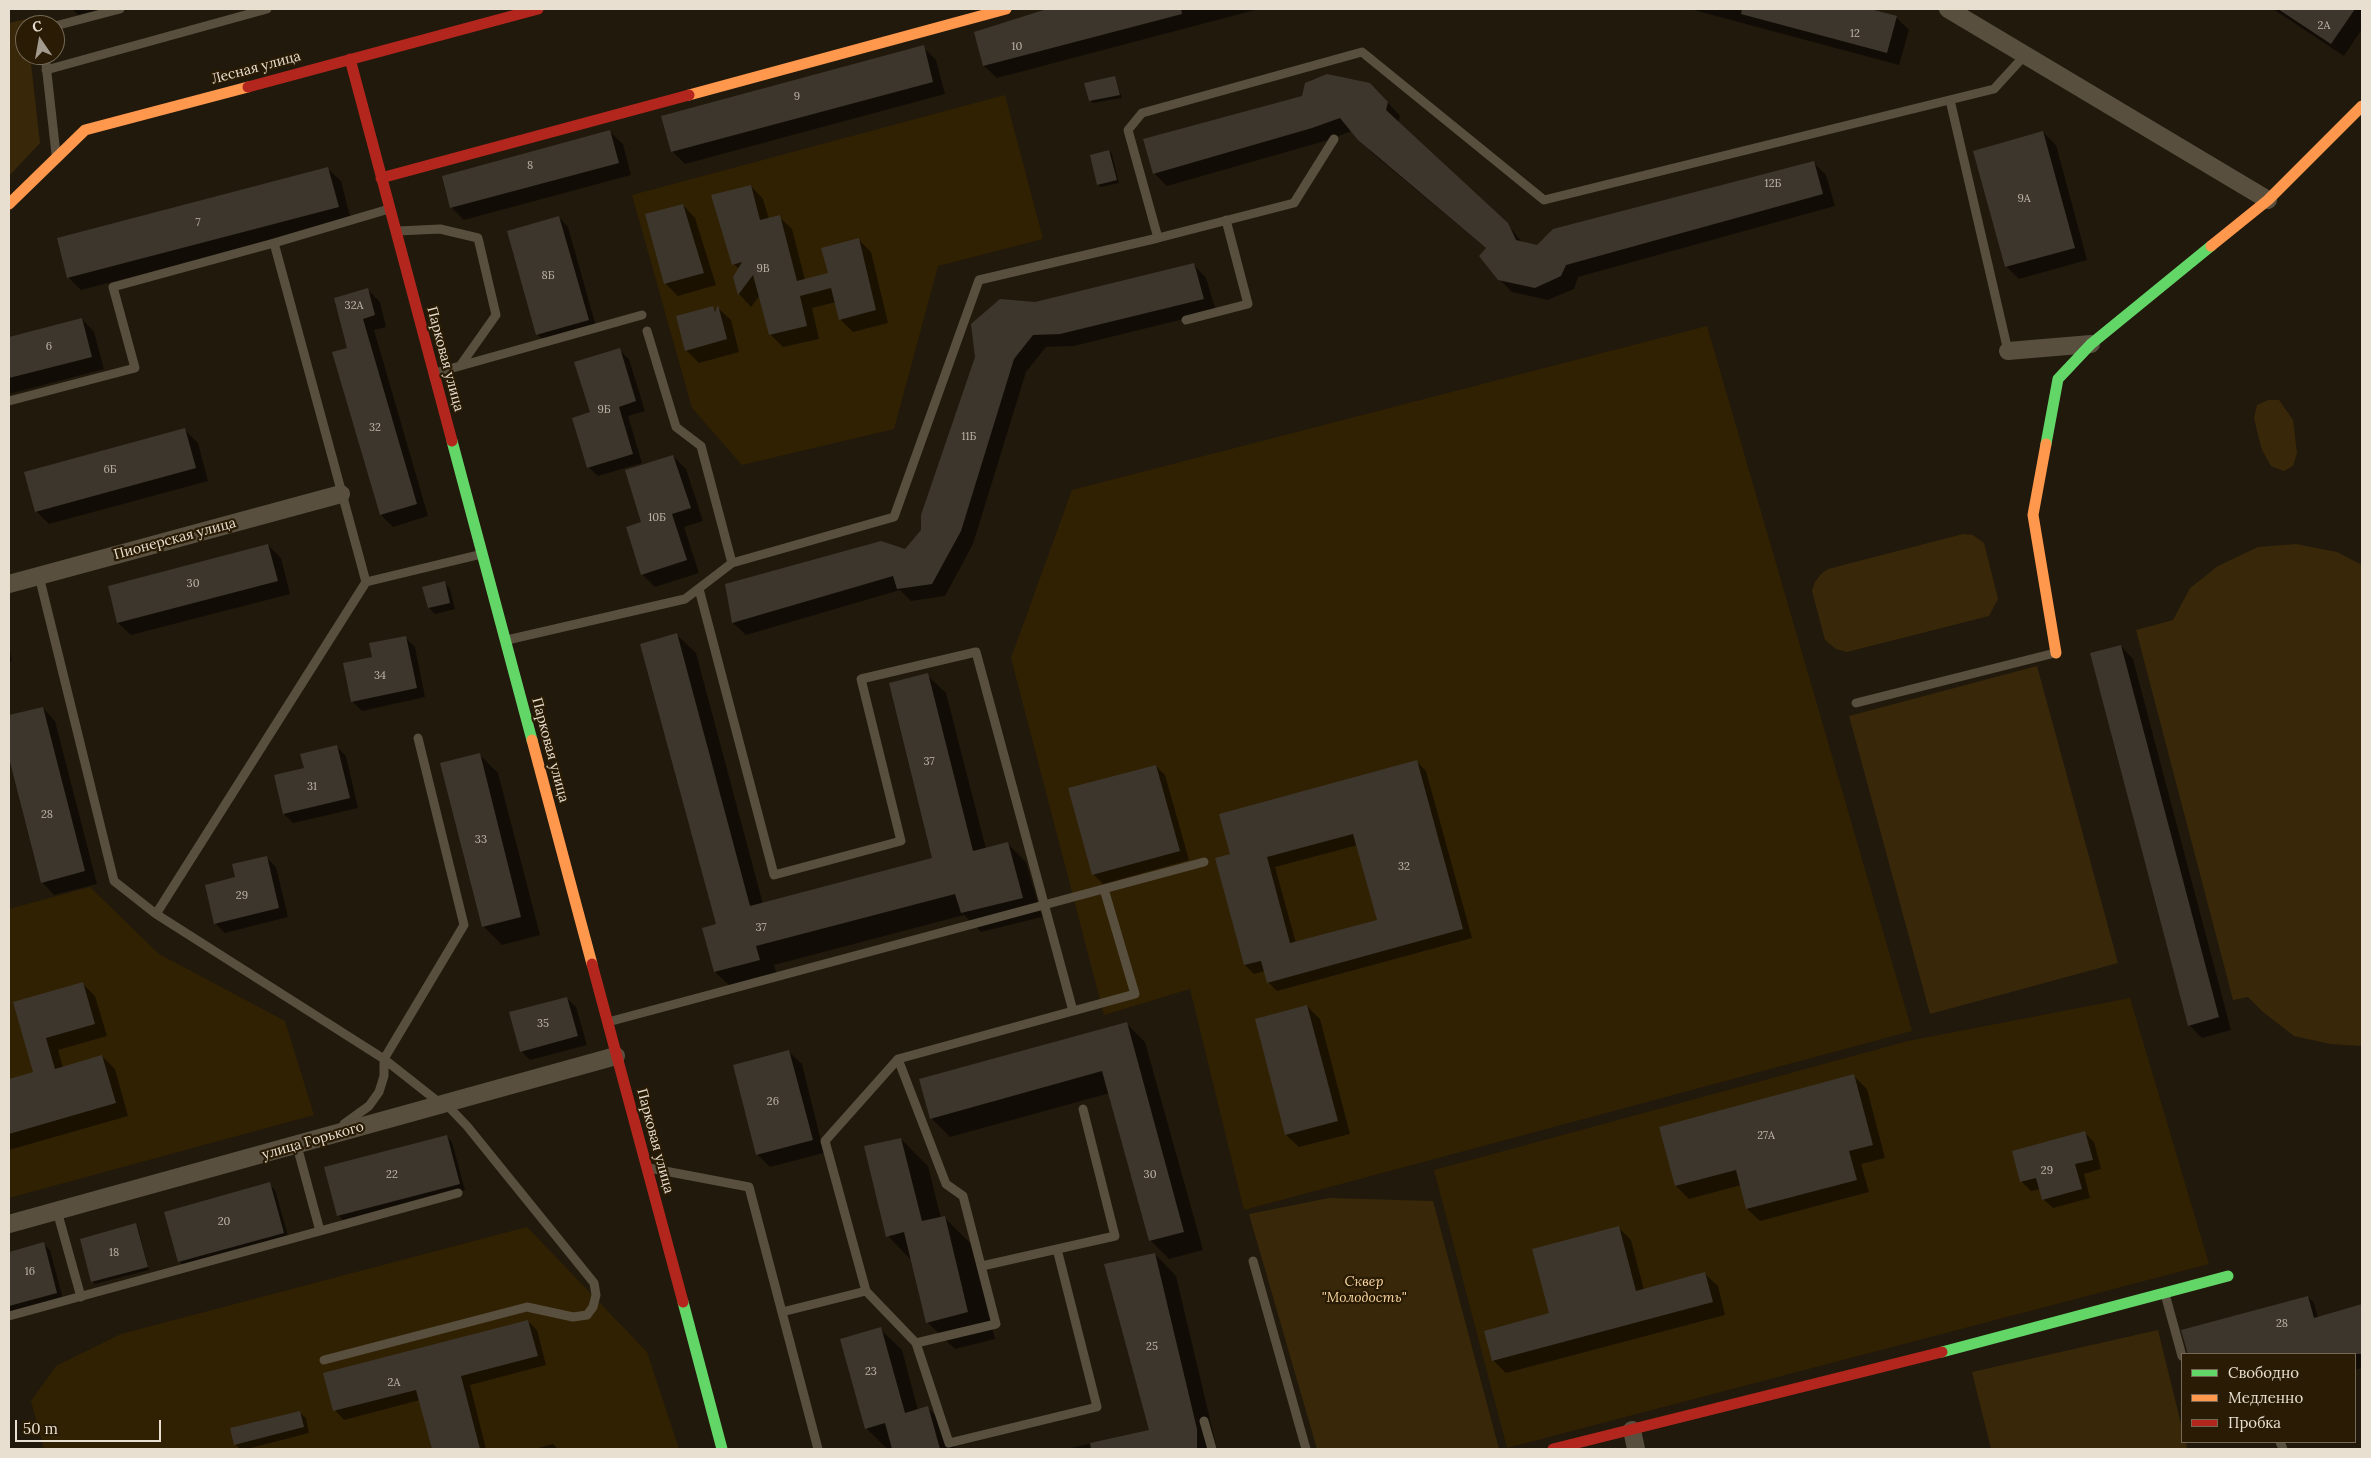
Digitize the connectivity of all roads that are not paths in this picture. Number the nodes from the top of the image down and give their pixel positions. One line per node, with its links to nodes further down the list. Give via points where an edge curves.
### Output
1 (120, 9): 6 (lane)
2 (266, 9): 10 (lane)
3 (538, 9): 8 (street, Лесная улица)
4 (1006, 9): 15 (street)
5 (1948, 9): 7 (street)
6 (65, 23)
7 (2026, 54): 11 (lane, via 1994,89); 16 (street)
8 (350, 59): 14 (street, Лесная улица, via 85,130); 15 (street, Парковая улица)
9 (46, 65): 10 (lane)
10 (46, 70): 14 (lane)
11 (1950, 100): 21 (lane, via 1544,200 1362,52 1142,113 1128,130); 27 (lane)
12 (2362, 106): 16 (street)
13 (1334, 139): 19 (lane, via 1294,203)
14 (57, 157): 17 (street, Лесная улица)
15 (381, 178): 18 (street, Парковая улица)
16 (2268, 200): 26 (street)
17 (9, 204)
18 (390, 209): 20 (street, Парковая улица); 22 (lane)
19 (1226, 220): 21 (lane); 24 (lane, via 1248,304)
20 (396, 231): 28 (lane, via 440,229 478,238 496,315); 29 (street, Парковая улица)
21 (1158, 238): 33 (lane, via 979,280 894,517)
22 (274, 243): 30 (lane, via 113,286 135,368); 31 (lane)
23 (642, 315): 28 (lane)
24 (1186, 320)
25 (647, 331): 33 (lane, via 676,427 701,446)
26 (2091, 344): 27 (street); 39 (street, via 2058,379 2033,515)
27 (2008, 351)
28 (460, 366): 29 (lane)
29 (434, 373): 32 (street, Парковая улица)
30 (9, 400)
31 (342, 494): 34 (street, Пионерская улица); 35 (lane)
32 (482, 554): 35 (lane); 38 (street, Парковая улица)
33 (732, 562): 37 (lane)
34 (39, 576): 36 (street, Пионерская улица); 45 (lane, via 114,882)
35 (366, 582): 45 (lane)
36 (9, 584)
37 (699, 589): 38 (lane, via 684,599); 44 (lane, via 774,875 900,841 861,679 976,652)
38 (505, 641): 47 (street, Парковая улица)
39 (2056, 653): 40 (lane)
40 (1856, 703)
41 (418, 738): 49 (lane, via 464,925)
42 (1204, 862): 43 (lane)
43 (1104, 888): 44 (lane); 46 (lane, via 1135,994)
44 (1044, 905): 46 (lane); 47 (lane)
45 (156, 914): 49 (lane)
46 (1072, 1010): 50 (lane)
47 (607, 1022): 48 (street, Парковая улица)
48 (616, 1056): 51 (street, улица Горького); 54 (street, Парковая улица)
49 (384, 1059): 51 (lane); 53 (lane, via 384,1076 370,1106 353,1120)
50 (898, 1059): 61 (lane, via 946,1184 963,1196); 63 (lane, via 825,1141)
51 (443, 1104): 53 (street, улица Горького); 70 (lane, via 467,1126 594,1283 593,1307 587,1315 573,1317 527,1307)
52 (1083, 1108): 59 (lane, via 1115,1236)
53 (297, 1146): 56 (street, улица Горького); 58 (lane)
54 (646, 1167): 66 (lane, via 749,1187); 73 (street, Парковая улица)
55 (458, 1192): 58 (lane)
56 (57, 1211): 57 (street, улица Горького); 65 (lane)
57 (9, 1224)
58 (320, 1231): 65 (lane)
59 (1057, 1249): 61 (lane); 68 (lane, via 1097,1407 949,1443)
60 (1253, 1262): 76 (lane)
61 (982, 1266): 68 (lane, via 996,1324)
62 (2228, 1276): 64 (street)
63 (866, 1291): 66 (lane); 68 (lane)
64 (2165, 1294): 69 (lane); 72 (street)
65 (81, 1297): 67 (lane)
66 (782, 1312): 74 (lane)
67 (9, 1316)
68 (916, 1343)
69 (2181, 1353)
70 (324, 1360)
71 (1204, 1421): 75 (lane)
72 (1632, 1430): 77 (street); 78 (street)
73 (722, 1449)
74 (818, 1449)
75 (1212, 1449)
76 (1306, 1449)
77 (1554, 1449)
78 (1636, 1449)

